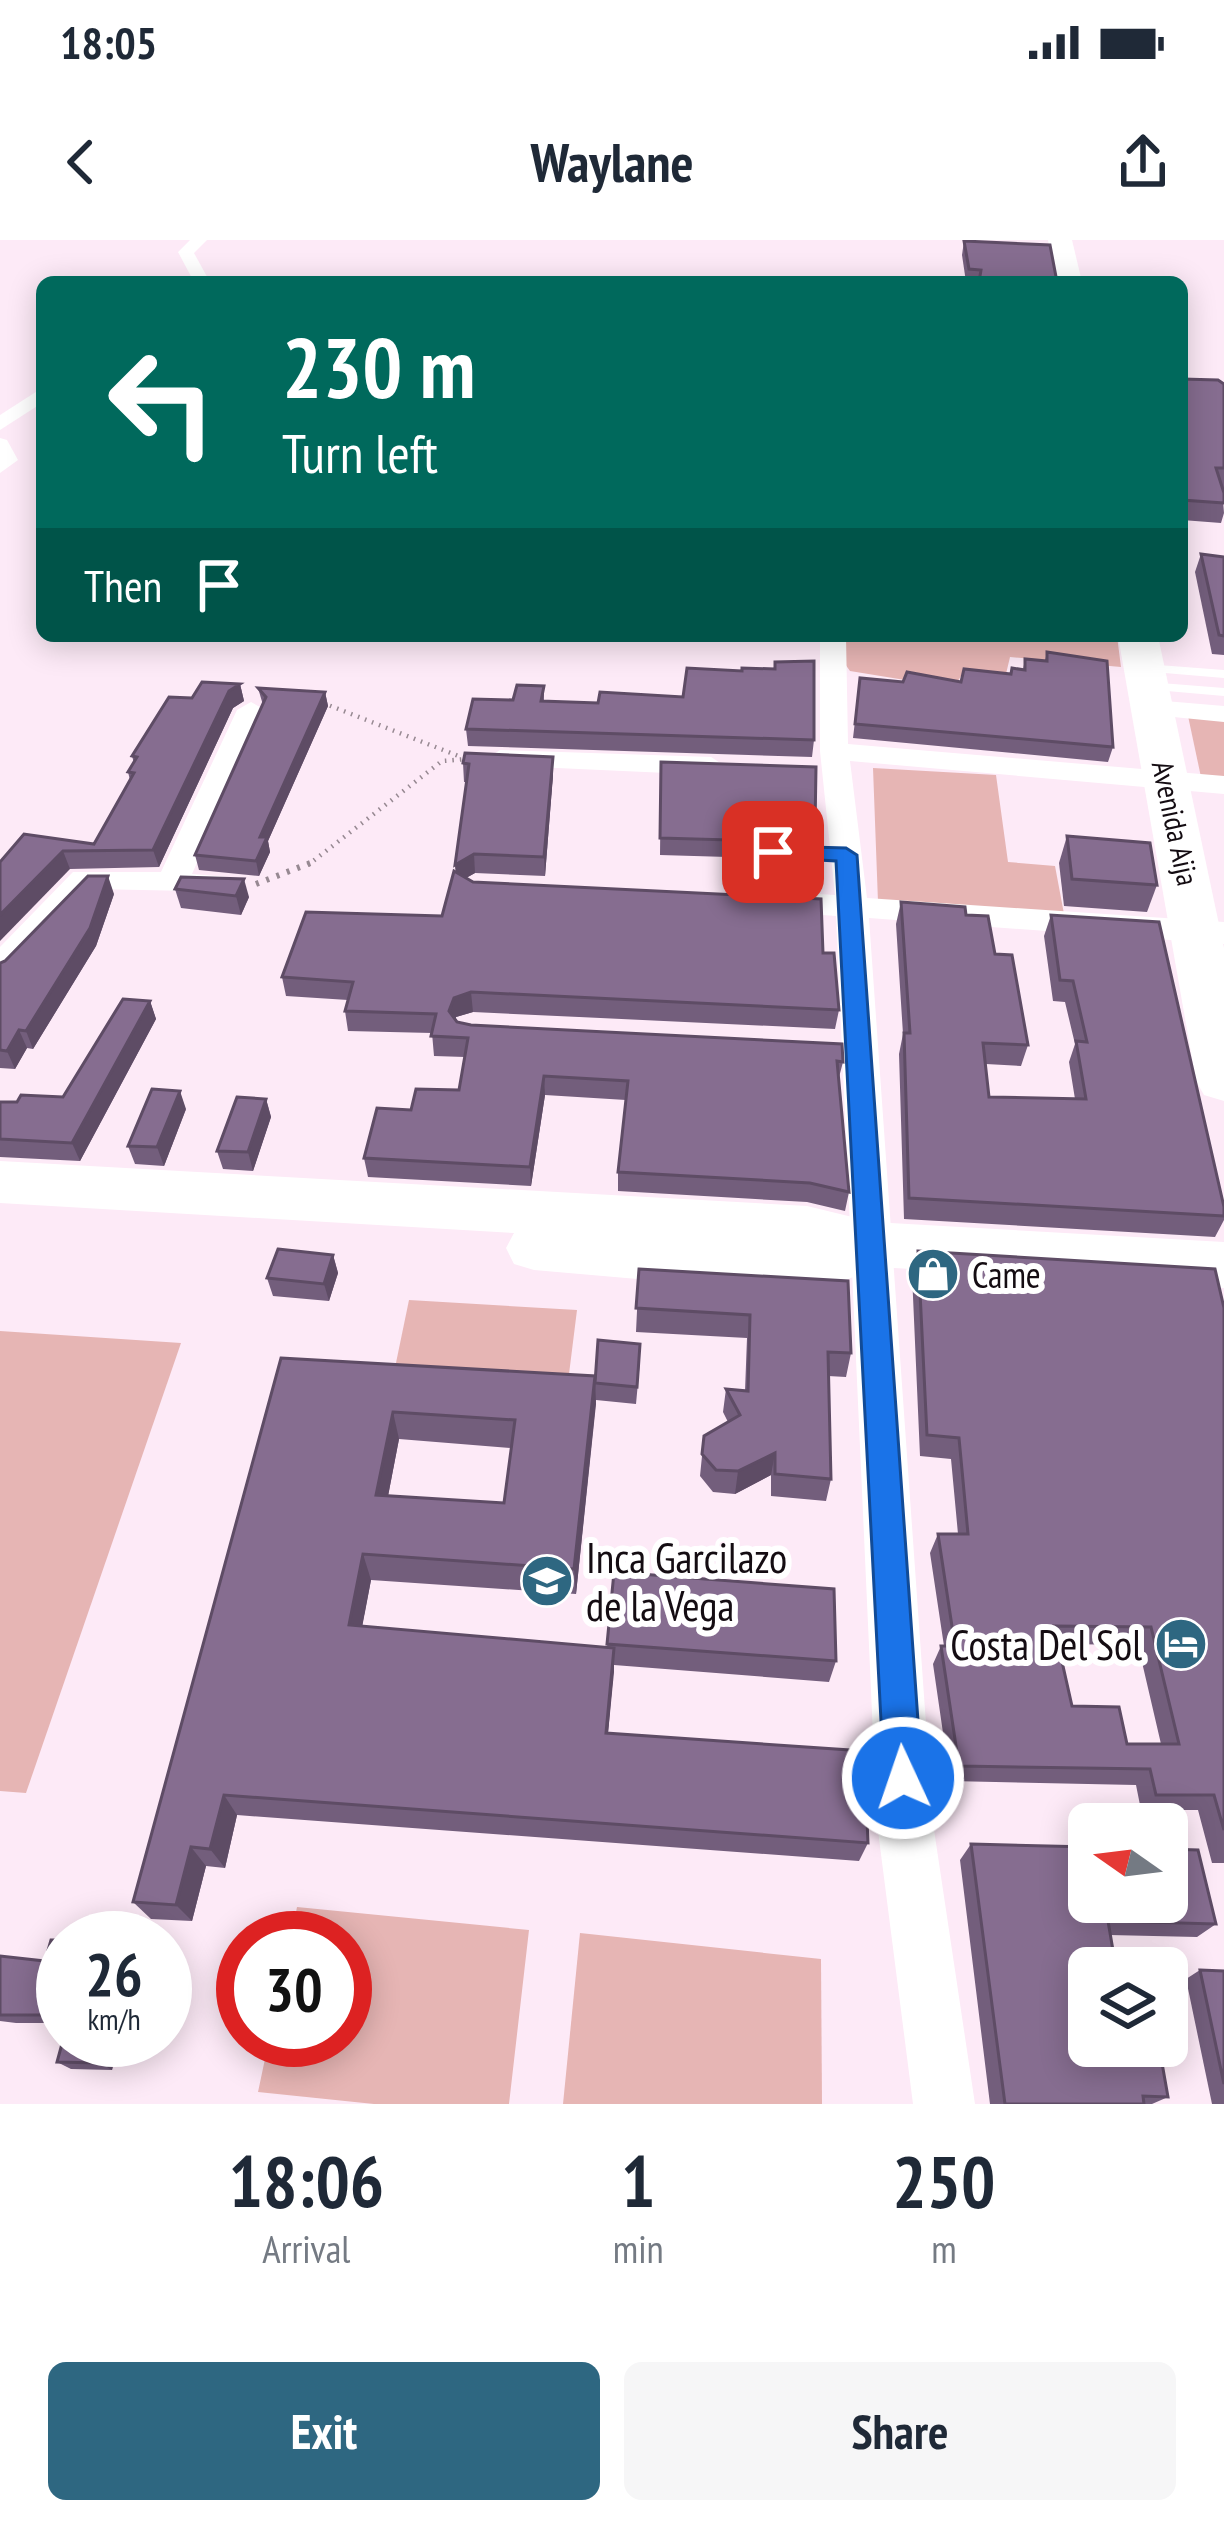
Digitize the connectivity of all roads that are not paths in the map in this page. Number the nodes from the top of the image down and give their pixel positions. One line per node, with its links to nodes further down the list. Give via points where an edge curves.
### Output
1 (200, 240): 3 (street, via 186,252)
2 (1060, 240): 4 (main road)
3 (199, 276)
4 (1068, 276)
5 (36, 398): 6 (street)
6 (0, 424)
7 (0, 444): 8 (street, via 7,460)
8 (0, 466)
9 (833, 642): 16 (street)
10 (1224, 674): 11 (lane)
11 (1146, 675): 12 (lane); 14 (street); 18 (main road, Avenida Aija)
12 (1224, 692)
13 (251, 710): 20 (street)
14 (1224, 714)
15 (470, 759): 17 (street)
16 (828, 764): 18 (street); 23 (street, via 835,854)
17 (746, 767)
18 (1167, 781): 19 (street); 24 (main road, Avenida Aija)
19 (1224, 784)
20 (172, 882): 21 (street); 25 (street, via 84,880)
21 (246, 886)
22 (743, 899): 23 (street)
23 (852, 907): 24 (street); 27 (street)
24 (1211, 933): 28 (main road, Avenida Aija)
25 (0, 967)
26 (815, 1045): 27 (street)
27 (860, 1047): 31 (street)
28 (1224, 1081)
29 (0, 1182): 31 (main road, via 807,1228)
30 (0, 1211): 31 (main road, via 811,1271)
31 (873, 1244): 32 (main road); 33 (street, via 905,1822)
32 (1224, 1265)
33 (944, 2104)

